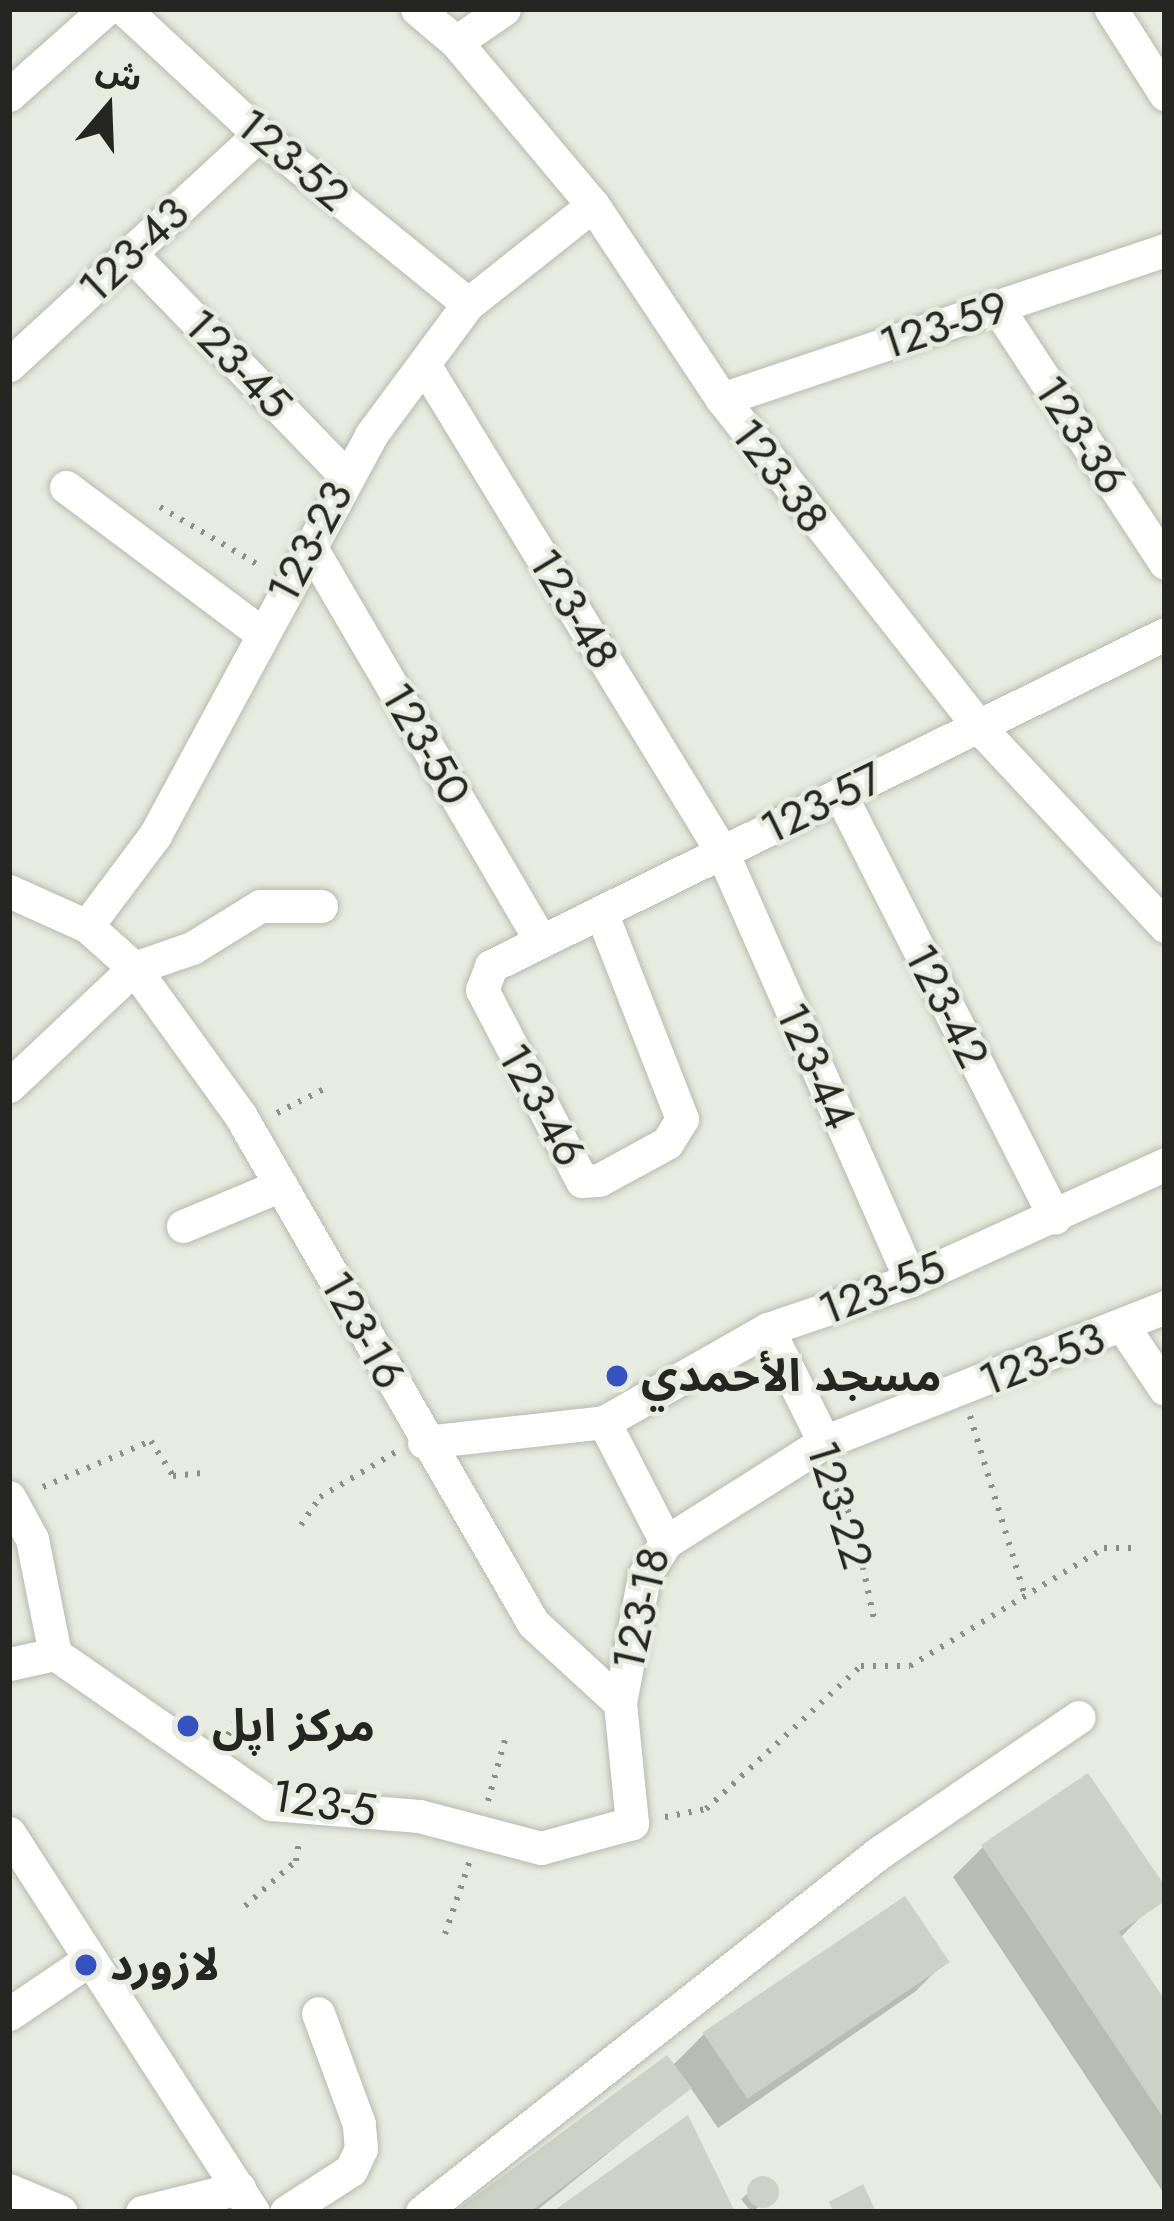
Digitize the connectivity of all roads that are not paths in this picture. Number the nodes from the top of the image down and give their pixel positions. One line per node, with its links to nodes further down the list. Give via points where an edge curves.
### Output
1 (106, 9): 8 (street)
2 (124, 9): 9 (street, 123-52)
3 (417, 9): 6 (street, 123-38)
4 (505, 9): 6 (street)
5 (1111, 9): 7 (street)
6 (456, 41): 10 (street, 123-38)
7 (1165, 94)
8 (9, 95)
9 (260, 134): 12 (street, 123-43); 13 (street, 123-52)
10 (593, 205): 13 (street, 123-23); 17 (street, 123-38)
11 (1165, 250): 14 (street, 123-59)
12 (130, 253): 15 (street, 123-43); 18 (street, 123-45)
13 (468, 304): 16 (street, 123-23)
14 (997, 307): 17 (street, 123-59); 21 (street, 123-36)
15 (9, 365)
16 (425, 366): 18 (street, 123-23); 26 (street, 123-48)
17 (722, 399): 24 (street, 123-38)
18 (345, 475): 20 (street, 123-23)
19 (65, 487): 22 (street)
20 (310, 546): 22 (street, 123-23); 32 (street, 123-50)
21 (1165, 563)
22 (261, 633): 30 (street, 123-23, via 154,836)
23 (1165, 634): 24 (street, 123-57)
24 (978, 726): 25 (street, 123-57); 31 (street, 123-38)
25 (840, 794): 26 (street, 123-57); 38 (street, 123-42)
26 (722, 852): 29 (street, 123-57); 40 (street, 123-44)
27 (9, 891): 30 (street, 123-16)
28 (321, 906): 33 (street, via 260,906 192,948)
29 (601, 911): 32 (street, 123-57); 34 (street, 123-46, via 682,1119 667,1143 599,1180 572,1172)
30 (87, 926): 33 (street, 123-16)
31 (1165, 926)
32 (541, 941): 34 (street, 123-57)
33 (134, 968): 35 (street); 37 (street, 123-16)
34 (481, 976)
35 (9, 1086)
36 (1165, 1164): 38 (street, 123-55)
37 (281, 1185): 39 (street); 46 (street, 123-16)
38 (1055, 1218): 40 (street, 123-55)
39 (183, 1226)
40 (910, 1280): 43 (street, 123-55)
41 (1165, 1307): 42 (street, 123-53)
42 (1124, 1328): 44 (street); 47 (street, 123-53)
43 (768, 1329): 45 (street, 123-55); 47 (street, 123-22)
44 (1165, 1389)
45 (604, 1422): 46 (street); 49 (street, 123-18)
46 (424, 1442): 52 (street, 123-16, via 532,1623)
47 (824, 1442): 49 (street, 123-53)
48 (12, 1500): 50 (street, via 32,1539)
49 (666, 1542): 52 (street, 123-18, via 644,1576)
50 (55, 1654): 51 (street); 52 (street, 123-5, via 66,1669 181,1735 253,1794 296,1808 419,1816 541,1848 632,1823)
51 (9, 1664)
52 (620, 1702)
53 (1079, 1717): 63 (street, via 880,1852)
54 (9, 1834): 55 (street)
55 (91, 1959): 57 (street); 59 (street)
56 (317, 2013): 62 (street, via 359,2124 361,2150 351,2170)
57 (9, 2014)
58 (9, 2191): 60 (street)
59 (246, 2200): 61 (street)
60 (62, 2212)
61 (142, 2212)
62 (286, 2212)
63 (422, 2212)

